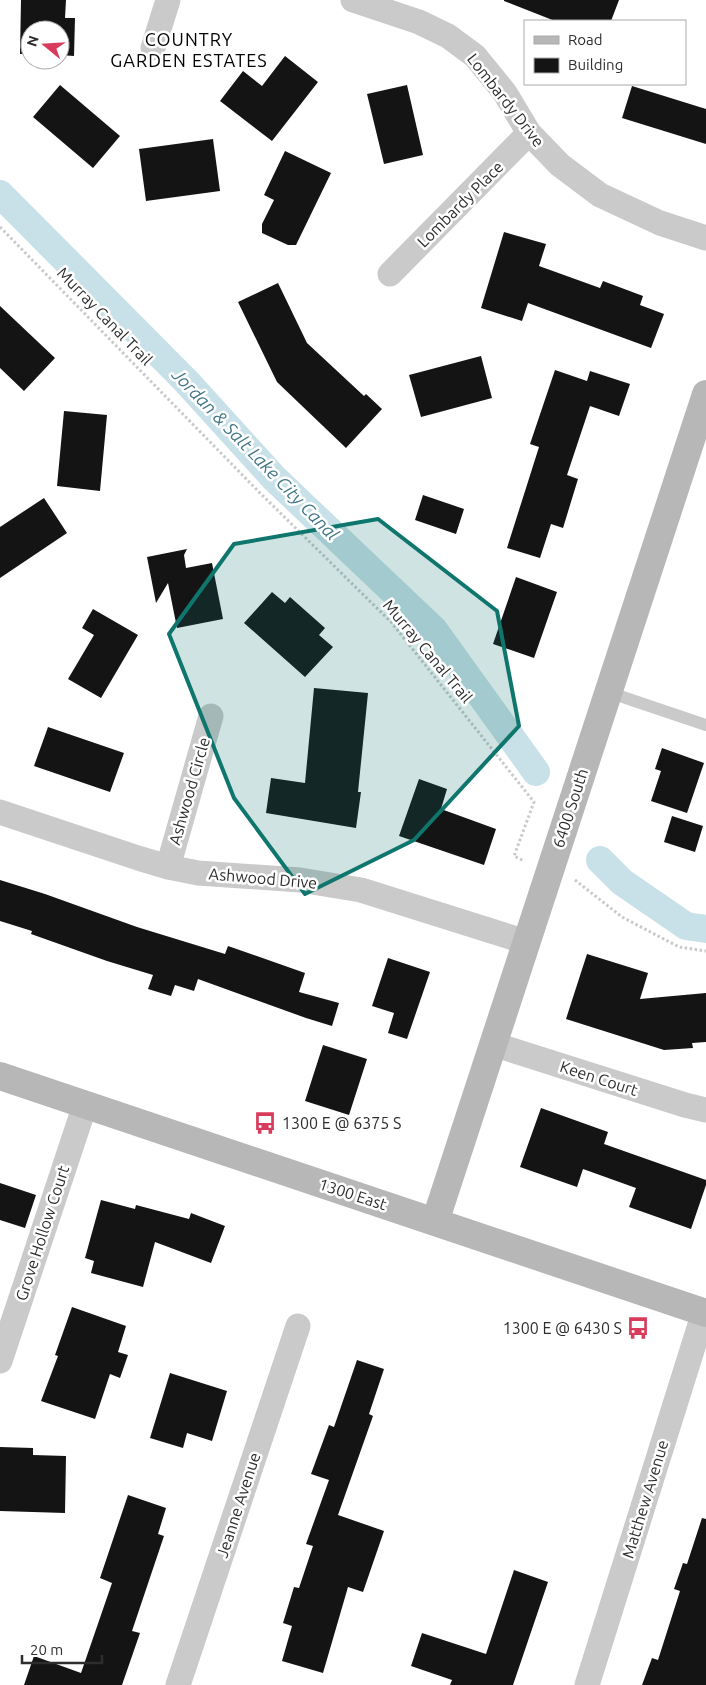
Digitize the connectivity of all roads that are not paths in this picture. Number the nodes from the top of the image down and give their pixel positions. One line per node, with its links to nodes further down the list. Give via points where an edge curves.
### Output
1 (168, 0): 3 (street)
2 (354, 0): 4 (street, Lombardy Drive, via 419,22 448,36 475,56 505,93)
3 (153, 48)
4 (530, 133): 5 (street, Lombardy Drive, via 560,165 600,195 660,223); 6 (street, Lombardy Place)
5 (706, 238)
6 (390, 274)
7 (706, 394): 8 (street, 6400 South)
8 (608, 692): 10 (lane); 13 (street, 6400 South)
9 (211, 716): 12 (street, Ashwood Circle)
10 (706, 725)
11 (0, 812): 12 (street, Ashwood Drive)
12 (168, 867): 13 (street, Ashwood Drive, via 198,873 300,880 361,890)
13 (526, 942): 14 (street, 6400 South)
14 (493, 1044): 17 (street, Keen Court); 18 (street, 6400 South)
15 (0, 1076): 16 (street, 1300 East)
16 (85, 1104): 18 (street, 1300 East); 21 (street, Grove Hollow Court)
17 (706, 1110)
18 (435, 1222): 19 (street, 1300 East)
19 (705, 1312): 23 (street, Matthew Avenue)
20 (298, 1326): 22 (street, Jeanne Avenue)
21 (0, 1361)
22 (178, 1685)
23 (587, 1685)

